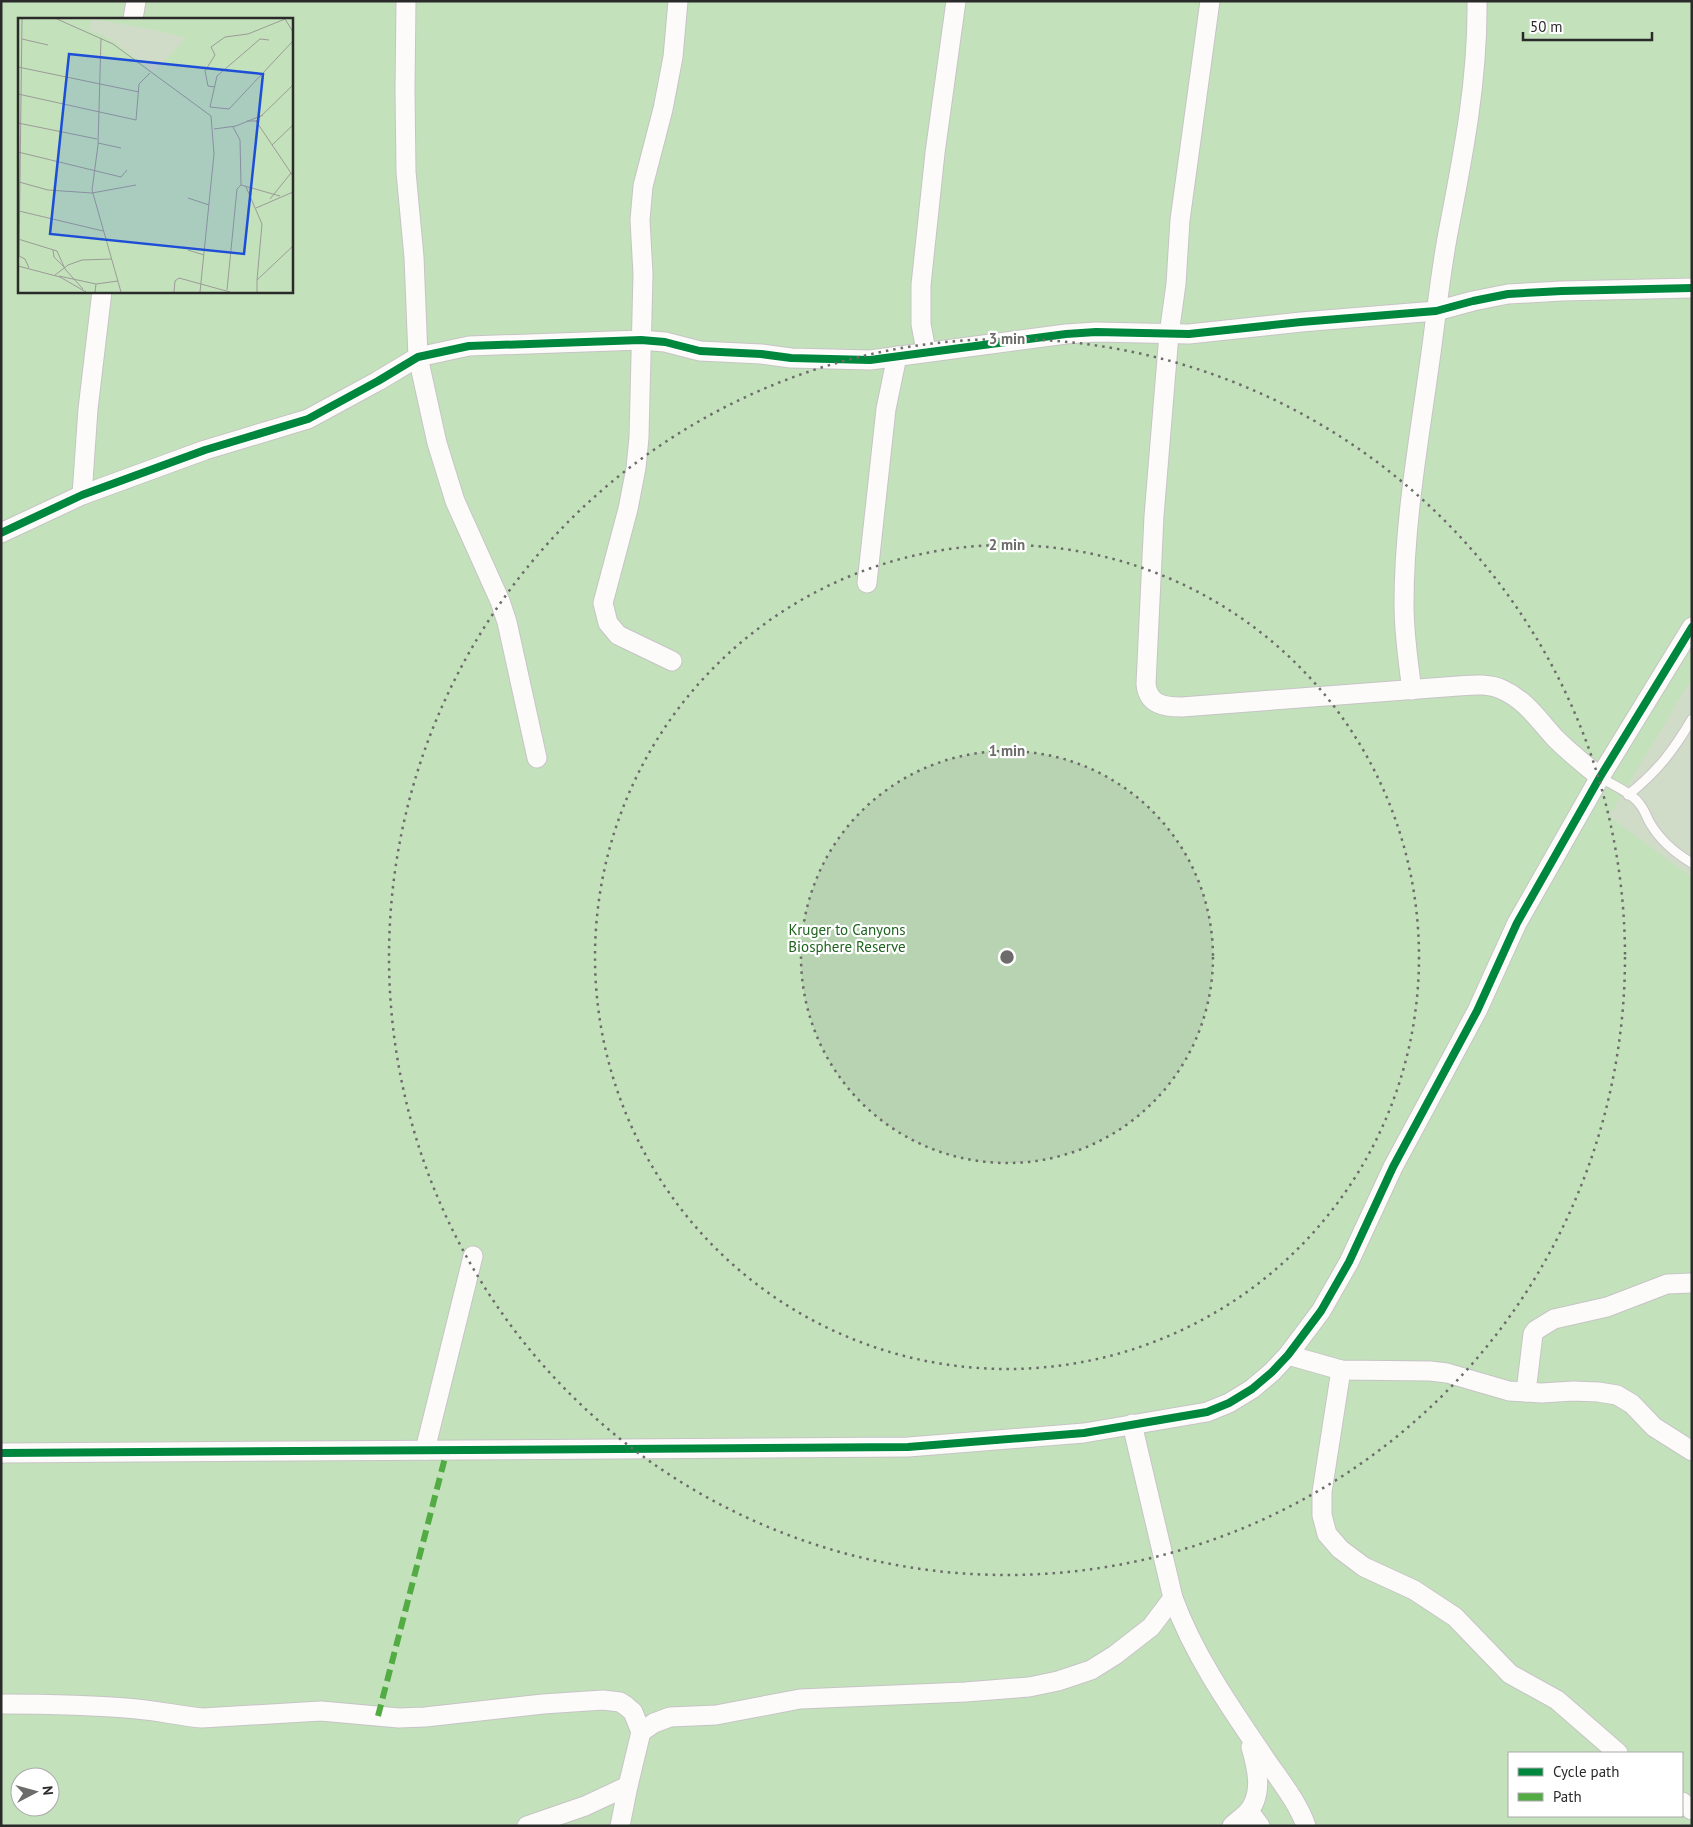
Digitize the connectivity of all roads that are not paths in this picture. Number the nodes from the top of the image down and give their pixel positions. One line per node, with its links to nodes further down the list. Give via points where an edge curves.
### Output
1 (136, 1): 7 (street)
2 (406, 1): 15 (street, via 406,172)
3 (678, 1): 12 (street, via 672,65 643,186 640,220 643,274)
4 (956, 1): 13 (street, via 921,285 921,324)
5 (1210, 1): 11 (street, via 1180,220)
6 (1477, 1): 10 (street, via 1478,34 1472,97)
7 (133, 18)
8 (1692, 288): 10 (street, via 1508,294)
9 (102, 292): 16 (street, via 88,408)
10 (1436, 311): 11 (street); 21 (street, via 1406,550 1404,604)
11 (1169, 334): 13 (street, via 1076,333); 21 (street, via 1154,516 1146,684 1152,700 1163,706 1182,707)
12 (641, 340): 14 (street, via 700,350 791,358 870,360); 15 (street, via 469,346); 20 (street, via 636,468 603,603 608,623 618,635)
13 (926, 352): 14 (street)
14 (897, 356): 18 (street, via 886,409)
15 (418, 357): 16 (street, via 308,419 205,450); 23 (street, via 437,443 455,501 508,622)
16 (82, 495): 17 (street)
17 (1, 533)
18 (867, 583)
19 (1692, 627): 24 (street)
20 (672, 661)
21 (1412, 690): 24 (street, via 1475,685 1503,689)
22 (1692, 719): 25 (lane, via 1660,766)
23 (537, 758)
24 (1600, 777): 25 (lane); 29 (street, via 1517,923 1477,1011 1394,1167 1349,1262 1321,1311)
25 (1628, 794): 26 (lane, via 1641,805 1660,838)
26 (1692, 863)
27 (473, 1256): 33 (street)
28 (1692, 1283): 31 (street, via 1667,1284 1606,1307 1554,1319 1536,1330)
29 (1288, 1356): 30 (street); 32 (street, via 1252,1390 1214,1409)
30 (1341, 1370): 31 (street, via 1447,1373); 40 (street, via 1322,1492 1322,1515 1327,1534 1340,1550 1364,1567 1427,1597 1455,1617 1510,1674 1558,1700)
31 (1526, 1392): 34 (street, via 1618,1395 1632,1404 1654,1427)
32 (1132, 1424): 33 (street, via 1075,1434 908,1447); 36 (street)
33 (425, 1450): 35 (street)
34 (1692, 1451)
35 (1, 1453)
36 (1173, 1598): 38 (street, via 1197,1653); 39 (street, via 1150,1627 1115,1655 1091,1670 1058,1681 1029,1687 800,1699 716,1715 670,1717)
37 (1, 1704): 39 (street, via 138,1709 202,1718 321,1711 399,1718 603,1700 626,1706 633,1712)
38 (1245, 1729): 42 (street, via 1258,1777); 46 (street, via 1296,1805)
39 (641, 1732): 41 (street)
40 (1617, 1752)
41 (628, 1786): 43 (street, via 586,1806); 44 (street)
42 (1254, 1819): 45 (street)
43 (527, 1826)
44 (620, 1826)
45 (1232, 1826)
46 (1306, 1826)

